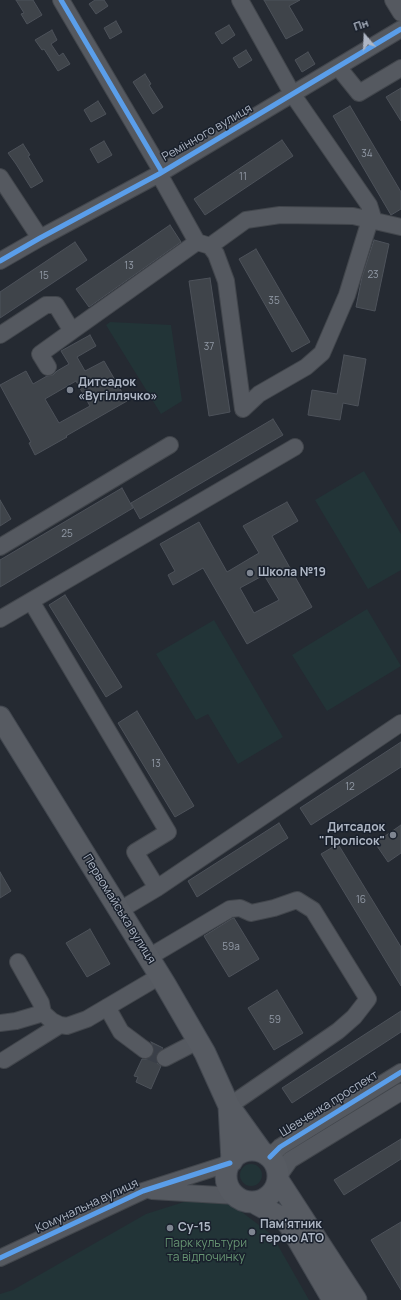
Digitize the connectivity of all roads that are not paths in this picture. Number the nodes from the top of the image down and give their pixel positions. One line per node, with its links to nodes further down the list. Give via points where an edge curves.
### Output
1 (61, 0): 9 (street)
2 (240, 0): 8 (street)
3 (393, 0): 4 (street)
4 (401, 13)
5 (401, 29): 6 (street, Ремінного вулиця)
6 (338, 67): 7 (street, via 359,93); 8 (street, Ремінного вулиця)
7 (401, 68)
8 (293, 95): 9 (street, Ремінного вулиця); 11 (street, via 369,205)
9 (161, 173): 13 (street, Ремінного вулиця); 14 (street)
10 (0, 177): 13 (street)
11 (372, 221): 12 (street); 14 (street, via 353,216 280,215 246,220); 14 (street, via 347,295 322,353 306,367 259,394 243,409 226,281 216,254)
12 (401, 227)
13 (40, 238): 15 (street, Ремінного вулиця)
14 (204, 244): 16 (street)
15 (0, 261)
16 (72, 331): 17 (street, via 56,305 46,305); 18 (street, via 40,354)
17 (0, 335)
18 (48, 367)
19 (170, 445): 21 (street)
20 (295, 447): 22 (street)
21 (0, 547)
22 (31, 601): 23 (street); 26 (street, via 168,832 135,852)
23 (0, 619)
24 (0, 717): 27 (main road, Первомайська вулиця)
25 (401, 723): 26 (street)
26 (157, 888): 27 (street)
27 (120, 910): 28 (main road, Первомайська вулиця)
28 (148, 957): 30 (main road, Первомайська вулиця); 41 (street, via 230,908 240,908 251,913 297,900 313,910 368,999 354,1017 338,1031)
29 (18, 962): 32 (street, via 41,1003)
30 (160, 976): 31 (street); 35 (main road, Первомайська вулиця)
31 (107, 1007): 34 (street, via 87,1019 67,1026); 36 (street, via 121,1032)
32 (43, 1013): 33 (street); 34 (street)
33 (0, 1023)
34 (60, 1025): 38 (street)
35 (198, 1041): 37 (street); 41 (main road, Первомайська вулиця)
36 (146, 1050)
37 (165, 1058)
38 (4, 1060)
39 (401, 1072): 42 (street, Шевченка проспект)
40 (401, 1092): 44 (street, via 290,1160)
41 (229, 1106): 42 (main road, Первомайська вулиця); 43 (main road, Первомайська вулиця)
42 (266, 1154): 43 (main road, via 252,1150 243,1152); 44 (main road, via 277,1167)
43 (231, 1162): 45 (street, Комунальна вулиця); 46 (main road, via 227,1171 230,1189)
44 (278, 1179): 46 (main road, via 274,1191 265,1199); 49 (main road)
45 (143, 1191): 46 (street, Комунальна вулиця); 47 (street, Комунальна вулиця)
46 (245, 1199): 48 (main road, via 284,1219)
47 (0, 1258)
48 (333, 1300)
49 (356, 1300)

